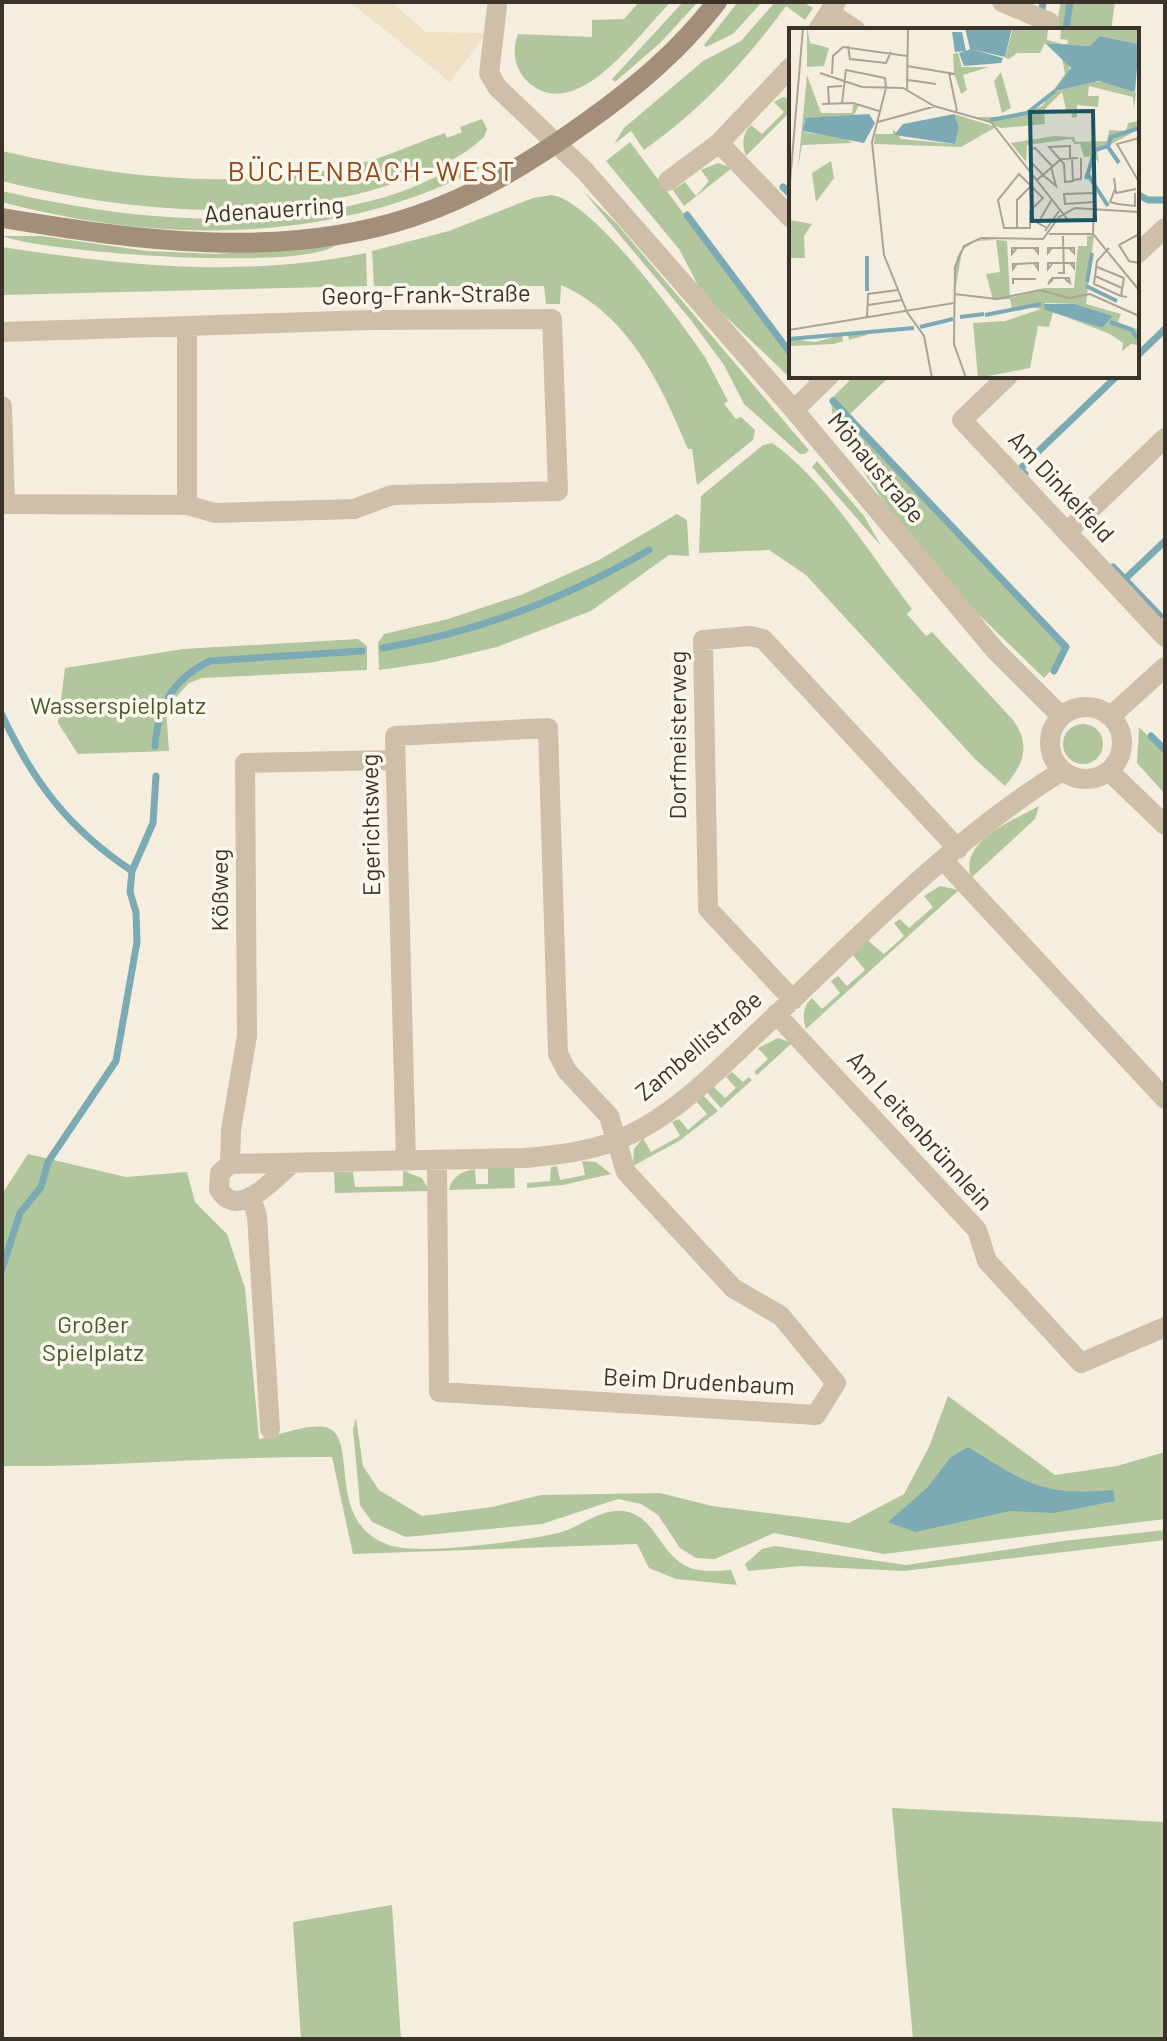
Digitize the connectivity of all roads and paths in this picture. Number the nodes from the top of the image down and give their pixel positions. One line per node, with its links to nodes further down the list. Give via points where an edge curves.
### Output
1 (717, 2): 9 (main road, Adenauerring, via 654,71)
2 (1002, 2): 5 (street)
3 (497, 7): 9 (street, Mönaustraße, via 489,73)
4 (828, 15): 6 (street)
5 (1050, 18)
6 (852, 28)
7 (787, 79): 8 (street)
8 (719, 143): 10 (street); 11 (street)
9 (557, 144): 12 (main road, Adenauerring, via 463,196 412,218 356,231 192,242); 20 (street, Mönaustraße)
10 (668, 181)
11 (789, 216)
12 (2, 218)
13 (1165, 228): 14 (street)
14 (1139, 252)
15 (187, 327): 16 (street, Georg-Frank-Straße); 22 (street); 22 (street, Georg-Frank-Straße, via 552,319 558,491 392,495 354,509 215,513)
16 (2, 332)
17 (827, 378): 20 (street)
18 (1006, 378): 23 (street, Am Dinkelfeld, via 962,420)
19 (2, 406): 22 (street, Georg-Frank-Straße, via 5,504)
20 (794, 410): 27 (street, Mönaustraße, via 995,650)
21 (1165, 438): 23 (street)
22 (187, 505)
23 (1068, 531): 24 (street, Am Dinkelfeld)
24 (1165, 637)
25 (1165, 667): 26 (street)
26 (1112, 715): 27 (street, via 1082,707); 30 (street, via 1122,742)
27 (1061, 716): 29 (street, via 1049,744)
28 (395, 760): 36 (street, Egerichtsweg, via 395,736 548,728 558,1054 609,1116); 37 (street, Egerichtsweg); 39 (street, Kößweg, via 245,763 247,1036)
29 (1062, 771): 30 (street, via 1077,779); 32 (street, Zambellistraße)
30 (1109, 771): 31 (street)
31 (1165, 825)
32 (951, 855): 33 (street, Zambellistraße); 33 (street, Dorfmeisterweg, via 763,639 703,640 708,909); 35 (street)
33 (793, 1000): 34 (street, Zambellistraße)
34 (776, 1014): 36 (street, Zambellistraße, via 661,1116); 42 (street, Am Leitenbrünnlein, via 977,1230 987,1261 1081,1363)
35 (1165, 1099)
36 (616, 1141): 38 (street, Zambellistraße, via 570,1153); 38 (street, Beim Drudenbaum, via 630,1176 733,1288 781,1316 836,1383 816,1415 439,1392)
37 (406, 1162): 38 (street, Zambellistraße); 40 (street, Zambellistraße)
38 (437, 1162)
39 (230, 1164): 40 (street, Zambellistraße); 41 (street, via 218,1181 223,1195 240,1201)
40 (289, 1166): 41 (street)
41 (251, 1197): 43 (street, via 257,1216)
42 (1165, 1327)
43 (270, 1429)

